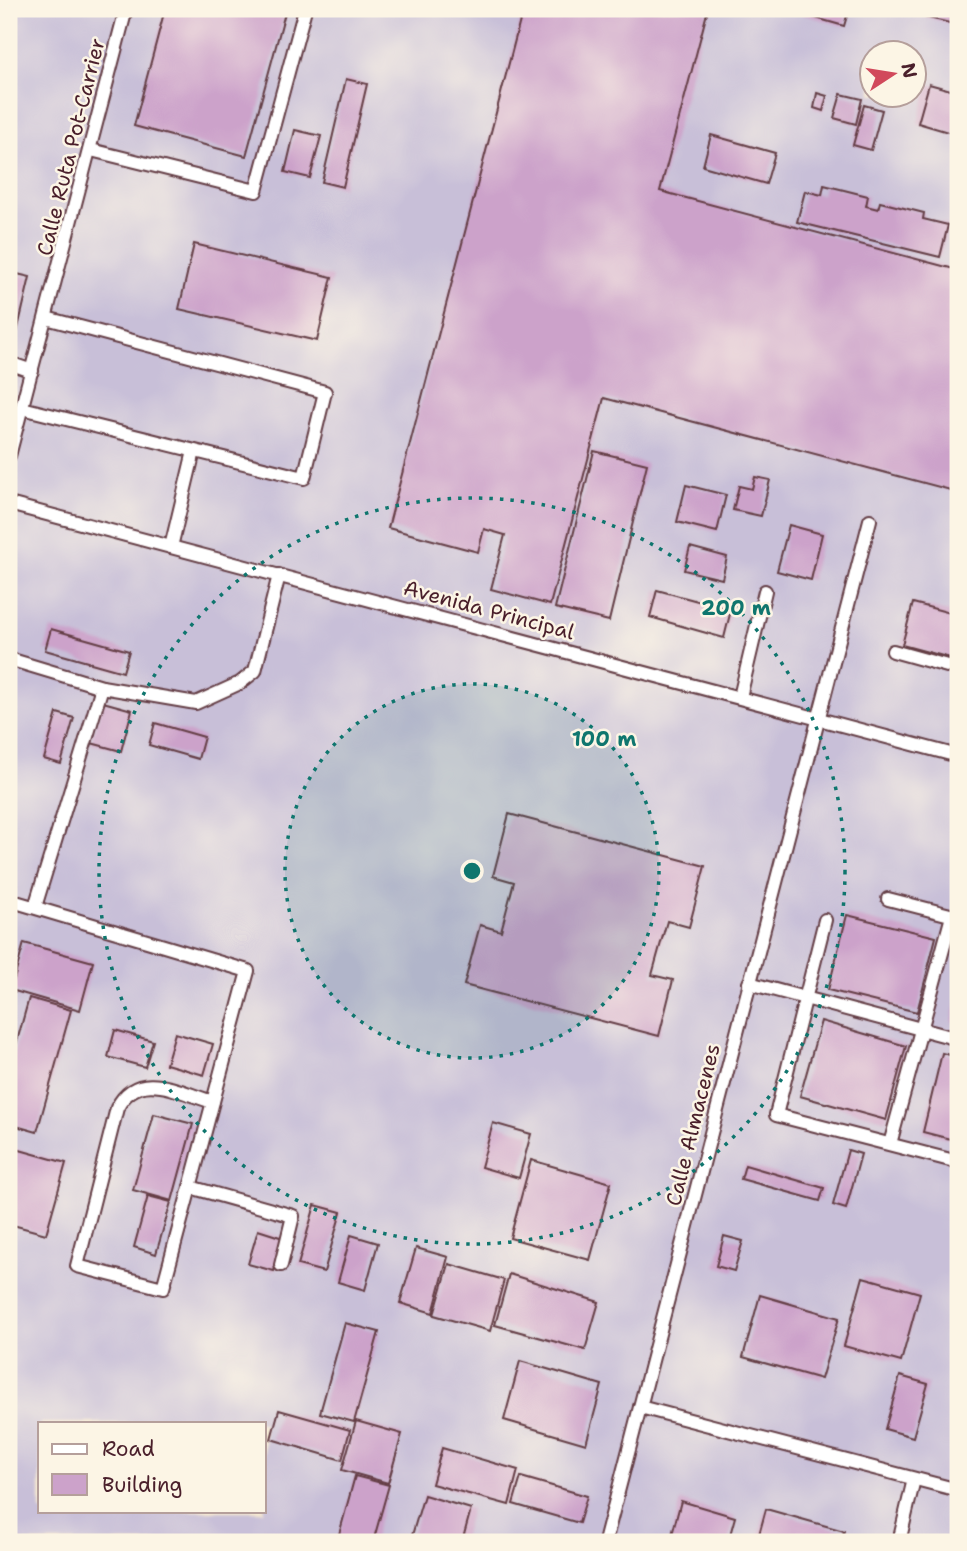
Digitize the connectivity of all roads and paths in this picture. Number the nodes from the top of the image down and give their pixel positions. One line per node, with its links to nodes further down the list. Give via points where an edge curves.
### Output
1 (126, 9): 3 (street, Calle Ruta Pot-Carrier)
2 (305, 9): 3 (street, via 256,191)
3 (91, 150): 4 (street, Calle Ruta Pot-Carrier)
4 (46, 318): 6 (street, Calle Ruta Pot-Carrier); 9 (street, via 325,392 304,478)
5 (9, 363): 6 (street)
6 (32, 371): 7 (street, Calle Ruta Pot-Carrier)
7 (22, 408): 8 (street, Calle Ruta Pot-Carrier); 9 (street)
8 (13, 425): 10 (street, Calle Ruta Pot-Carrier)
9 (194, 451): 13 (street)
10 (9, 456)
11 (9, 504): 13 (street, Avenida Principal)
12 (870, 520): 21 (street, Calle Almacenes)
13 (170, 547): 14 (street, Avenida Principal)
14 (279, 575): 19 (street, via 255,671 240,683 197,703); 20 (street, Avenida Principal)
15 (765, 591): 20 (street)
16 (893, 651): 18 (street)
17 (9, 659): 19 (street)
18 (958, 669)
19 (102, 687): 25 (street)
20 (740, 697): 21 (street, Avenida Principal)
21 (818, 717): 22 (street, Avenida Principal); 28 (street, Calle Almacenes)
22 (958, 756)
23 (888, 899): 26 (street)
24 (10, 904): 25 (street)
25 (35, 907): 32 (street, via 248,971)
26 (955, 916): 30 (street)
27 (825, 920): 29 (street)
28 (749, 983): 29 (street); 37 (street, Calle Almacenes)
29 (806, 998): 30 (street); 33 (street, via 776,1115)
30 (920, 1030): 31 (street); 33 (street)
31 (958, 1039)
32 (213, 1102): 35 (street); 35 (street, via 148,1083 135,1086 123,1097 76,1266 163,1288)
33 (890, 1144): 34 (street)
34 (958, 1162)
35 (190, 1187): 36 (street, via 293,1216)
36 (281, 1265)
37 (640, 1407): 38 (street); 40 (street, Calle Almacenes)
38 (914, 1479): 39 (street); 41 (street)
39 (958, 1490)
40 (605, 1542)
41 (899, 1542)

